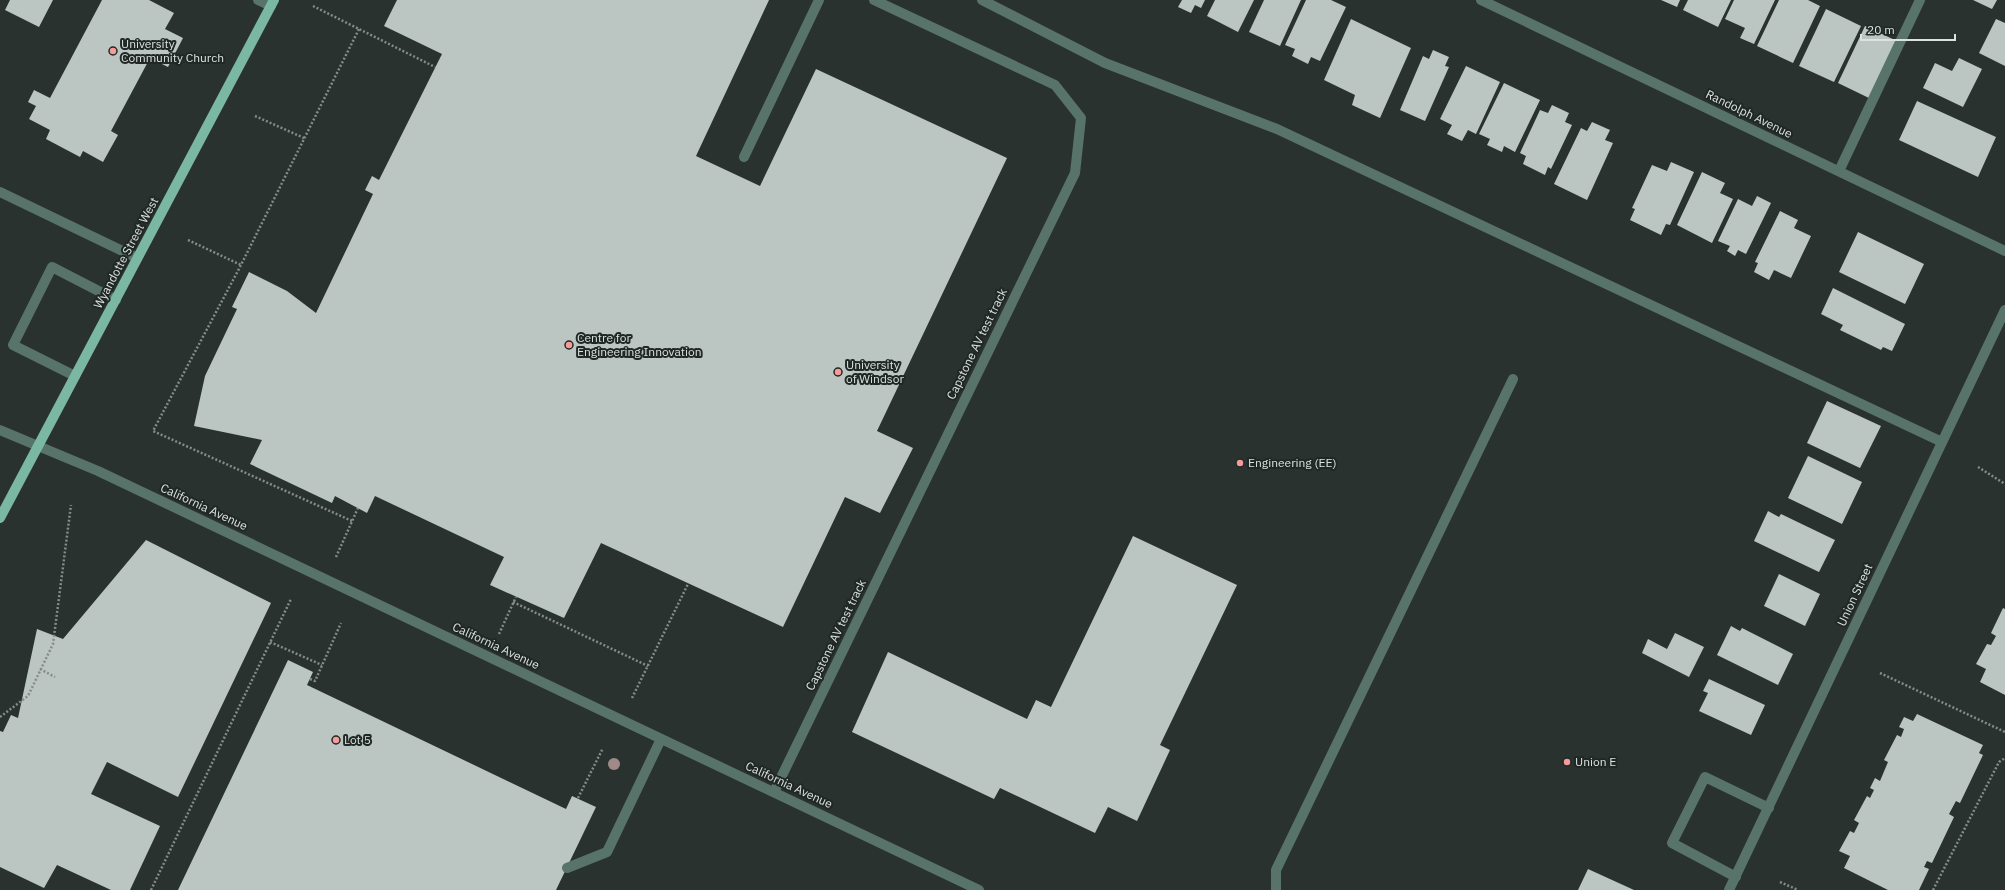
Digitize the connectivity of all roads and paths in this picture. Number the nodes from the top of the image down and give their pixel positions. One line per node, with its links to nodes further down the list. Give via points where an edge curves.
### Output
1 (258, 0): 7 (street)
2 (819, 0): 13 (street)
3 (874, 0): 53 (street, Capstone AV test track, via 1054,85 1080,118 1075,173)
4 (982, 0): 25 (street, via 1105,63 1277,129)
5 (1482, 0): 14 (street, Randolph Avenue)
6 (1920, 0): 14 (street)
7 (273, 3): 18 (main road, Wyandotte Street West)
8 (313, 6): 9 (path)
9 (359, 29): 10 (path); 12 (path)
10 (435, 66)
11 (254, 116): 12 (path)
12 (304, 138): 19 (path)
13 (744, 156)
14 (1839, 171): 17 (street, Randolph Avenue)
15 (0, 192): 18 (street)
16 (188, 240): 19 (path)
17 (2005, 251)
18 (137, 258): 20 (main road, Wyandotte Street West)
19 (241, 265): 32 (path, via 153,431)
20 (116, 300): 22 (main road, Wyandotte Street West); 22 (street, via 52,267 12,345)
21 (2005, 310): 25 (street, Union Street)
22 (75, 376): 26 (main road, Wyandotte Street West)
23 (1513, 379): 61 (street, via 1276,870)
24 (0, 430): 26 (street, California Avenue)
25 (1942, 442): 55 (street, Union Street)
26 (38, 446): 31 (main road, Wyandotte Street West); 50 (street, California Avenue, via 98,471)
27 (1978, 467): 28 (path)
28 (2005, 484)
29 (71, 505): 43 (path, via 52,644)
30 (358, 508): 32 (path)
31 (0, 518)
32 (352, 521): 33 (path)
33 (336, 557)
34 (688, 584): 42 (path)
35 (516, 597): 37 (path)
36 (291, 599): 40 (path)
37 (513, 602): 39 (path); 42 (path)
38 (341, 622): 41 (path)
39 (499, 634)
40 (270, 642): 41 (path); 59 (path)
41 (322, 665): 46 (path, via 315,681)
42 (648, 666): 47 (path)
43 (40, 669): 45 (path); 48 (path, via 28,696)
44 (1880, 673): 49 (path)
45 (55, 677)
46 (310, 679)
47 (632, 698)
48 (0, 717)
49 (2005, 732)
50 (661, 739): 53 (street, California Avenue); 56 (street, via 608,852)
51 (603, 748): 54 (path)
52 (2005, 758): 64 (path, via 1998,762)
53 (774, 792): 60 (street, California Avenue)
54 (578, 798)
55 (1769, 808): 57 (street, Union Street); 57 (street, via 1705,777 1672,843)
56 (567, 868)
57 (1736, 877): 62 (street, Union Street)
58 (1780, 882): 63 (path)
59 (151, 890)
60 (979, 890)
61 (1276, 890)
62 (1730, 890)
63 (1798, 890)
64 (1933, 890)

